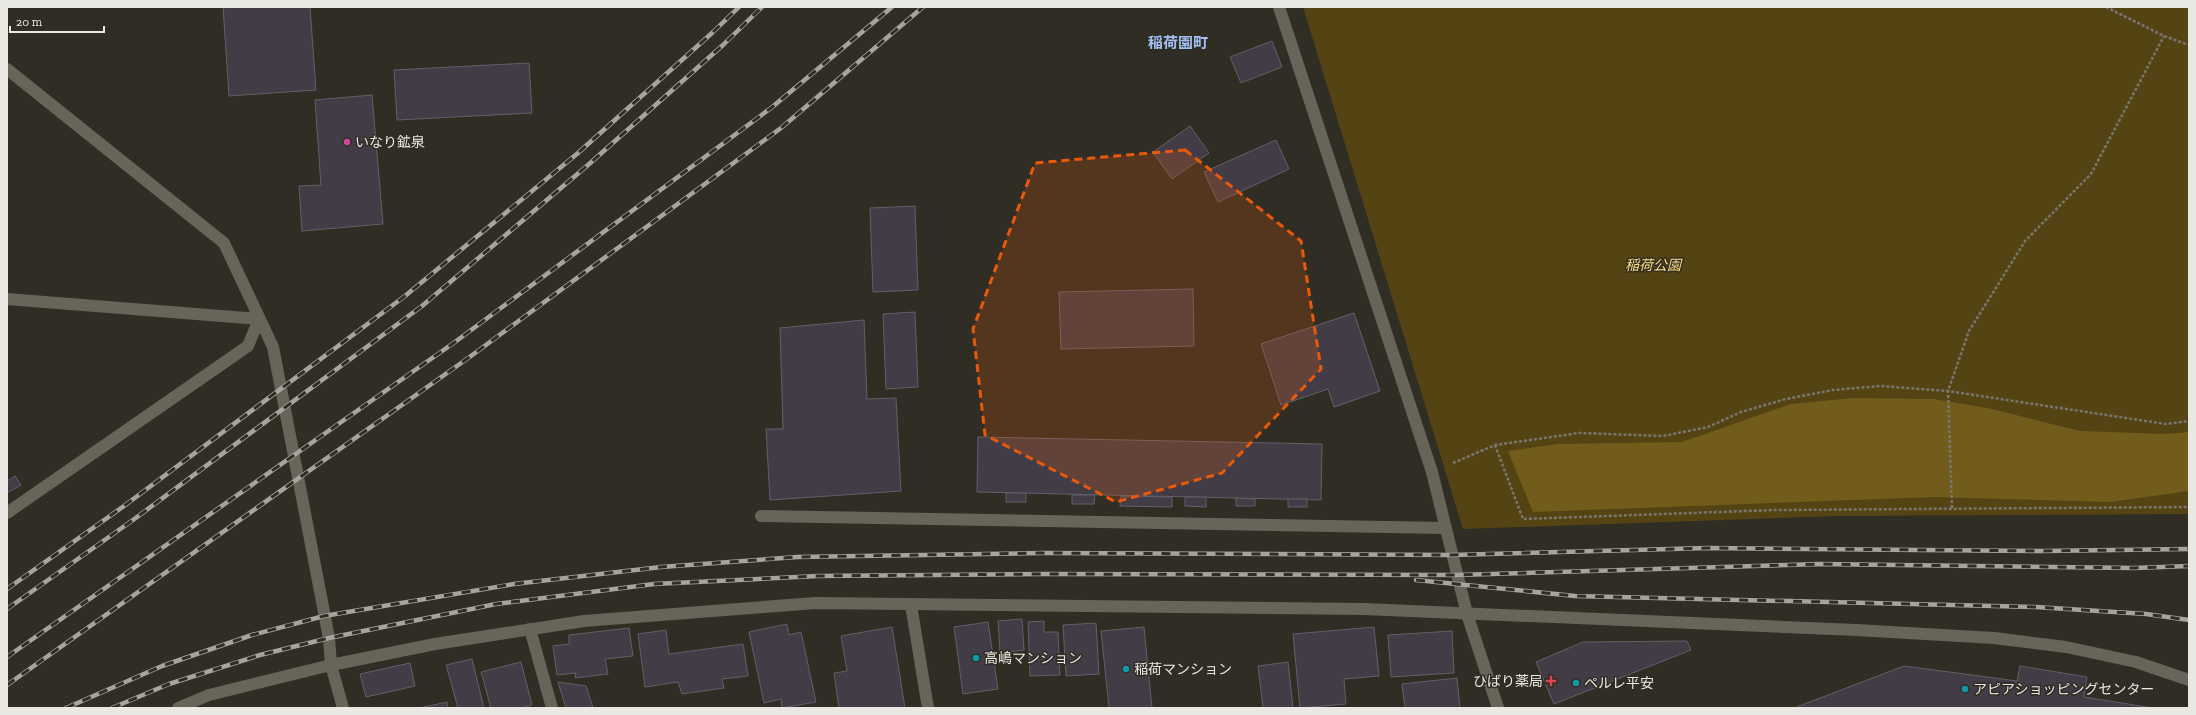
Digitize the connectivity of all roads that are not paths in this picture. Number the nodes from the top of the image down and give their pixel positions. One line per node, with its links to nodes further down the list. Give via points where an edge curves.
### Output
1 (1279, 7): 7 (street, via 1432,472)
2 (7, 69): 4 (street, via 224,243)
3 (7, 299): 4 (street)
4 (259, 319): 5 (street, via 248,346); 11 (street, via 273,347 329,638)
5 (7, 513)
6 (761, 516): 7 (street)
7 (1446, 528): 9 (street)
8 (911, 605): 9 (street, via 1364,609); 10 (street, via 815,603 584,620); 16 (street)
9 (1466, 614): 12 (street, via 1994,638 2066,647 2136,662); 17 (street)
10 (530, 629): 11 (street, via 435,644); 15 (street)
11 (331, 665): 13 (street, via 209,694); 14 (street)
12 (2189, 680)
13 (178, 708)
14 (343, 708)
15 (552, 708)
16 (928, 708)
17 (1498, 708)

